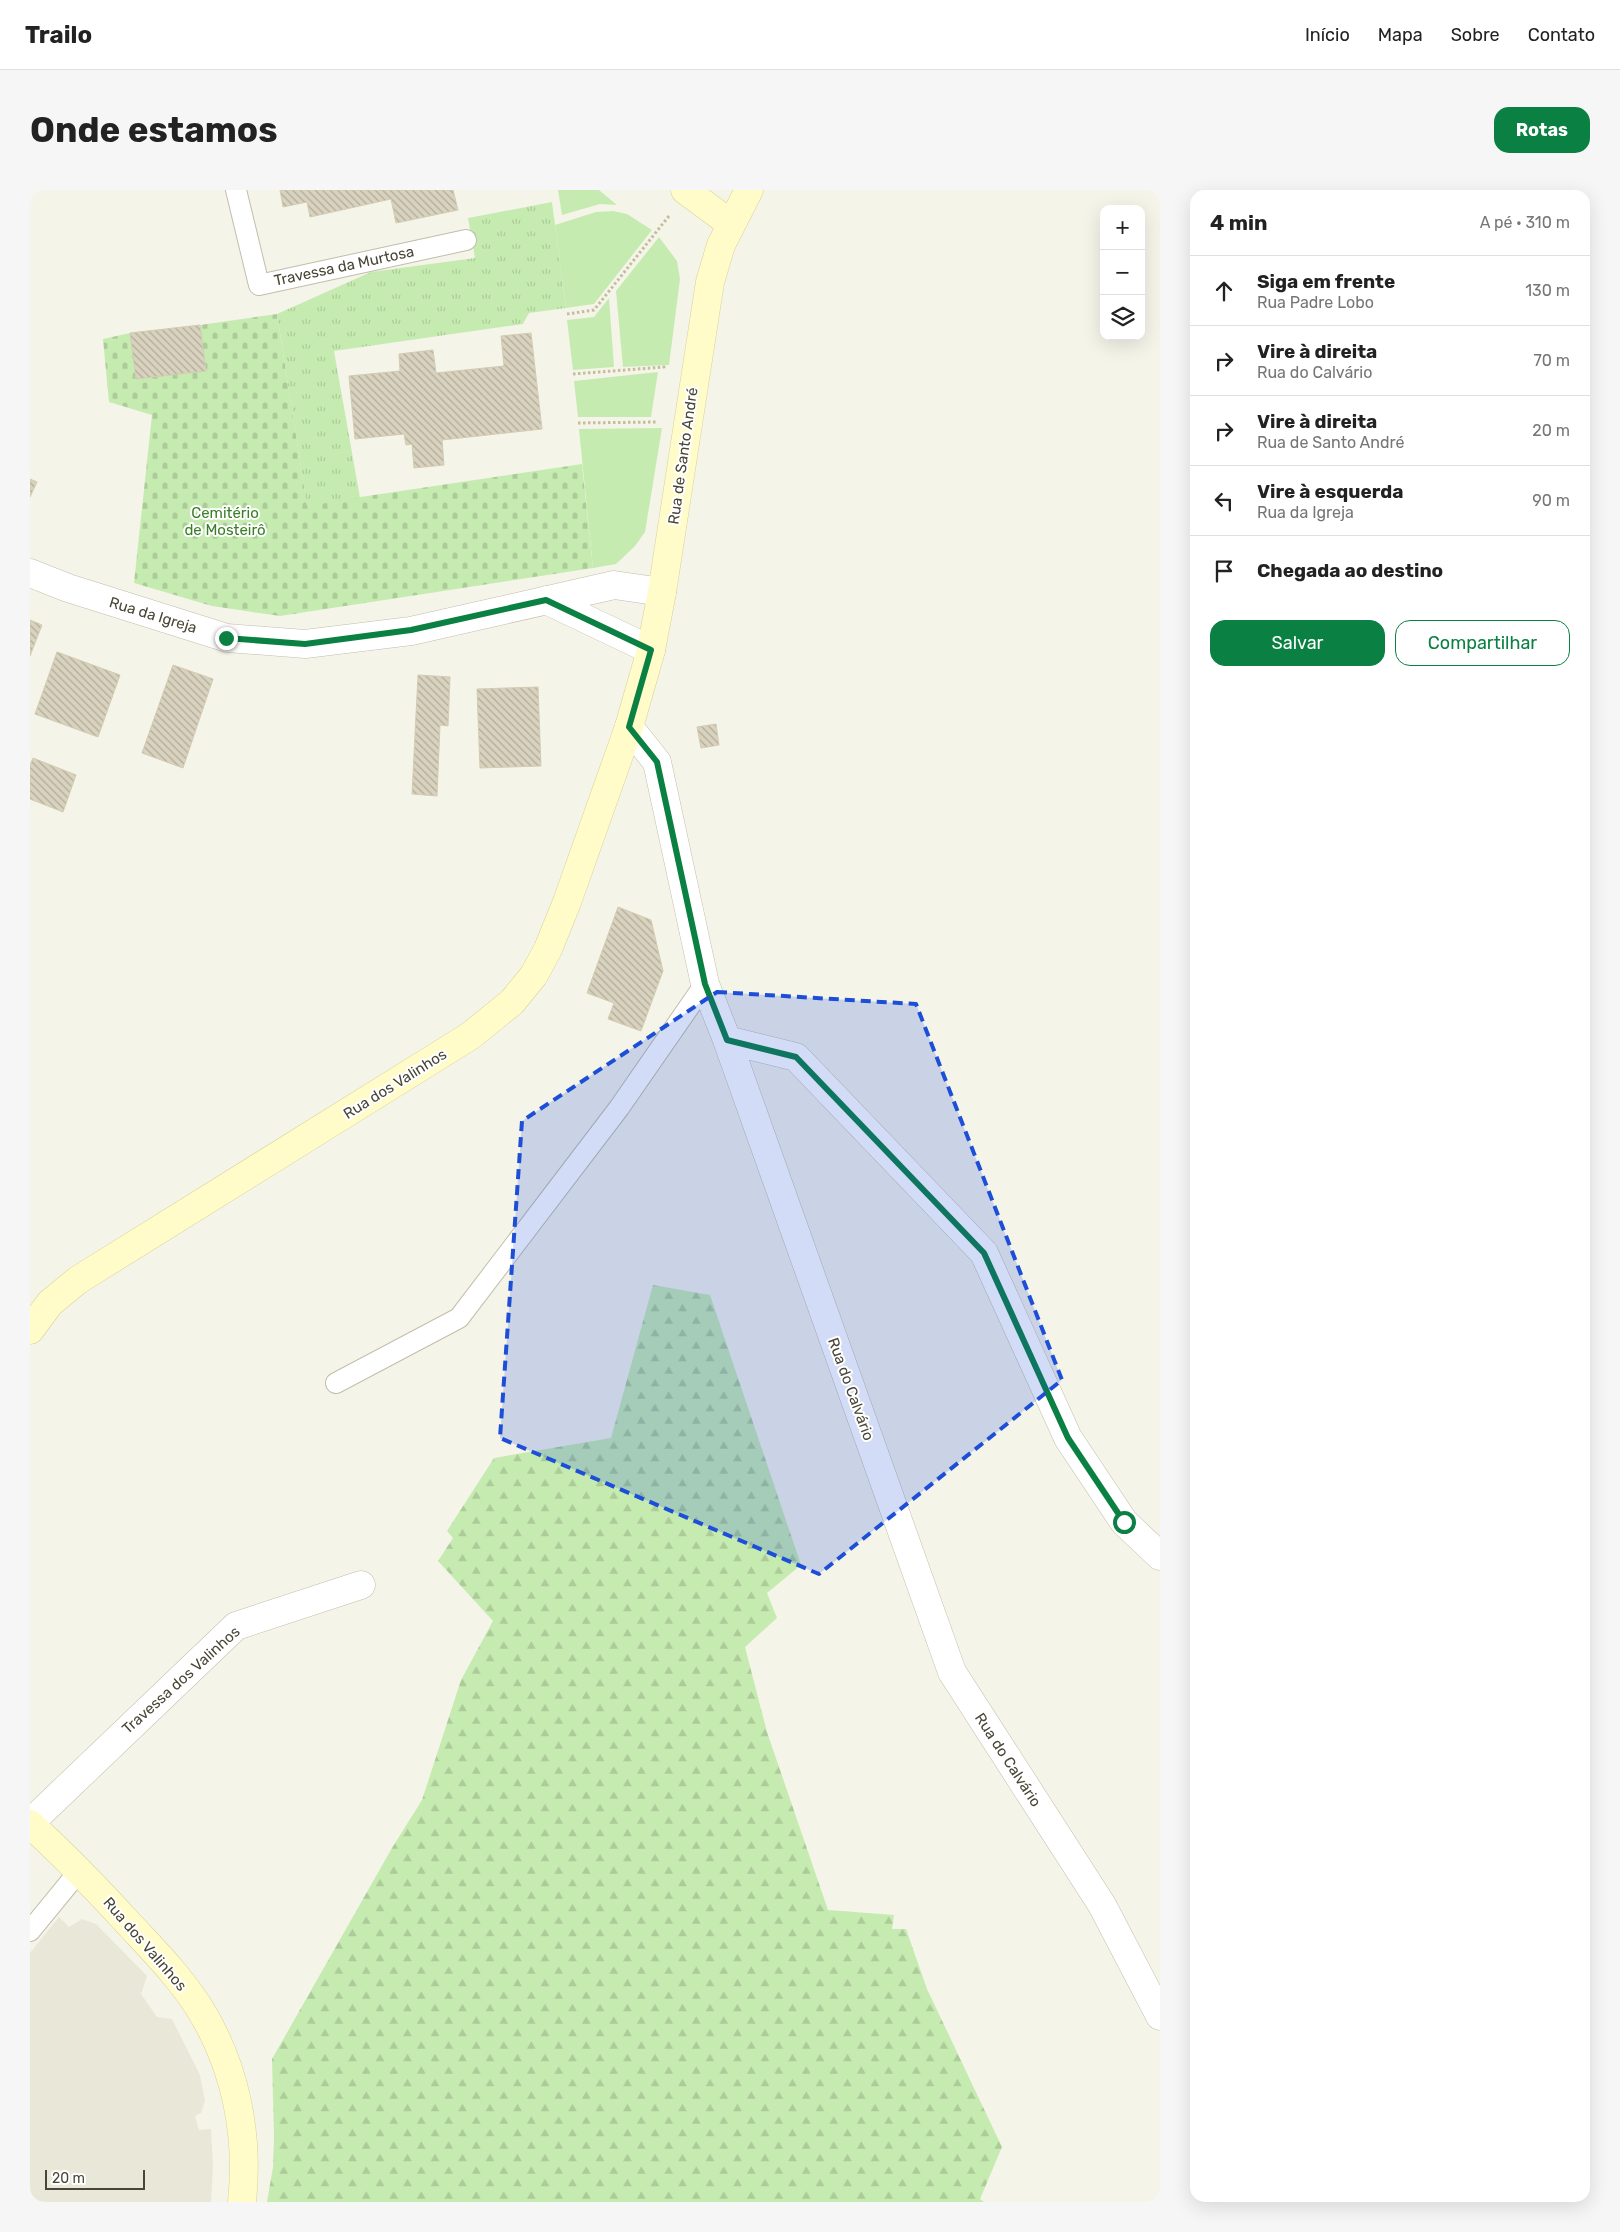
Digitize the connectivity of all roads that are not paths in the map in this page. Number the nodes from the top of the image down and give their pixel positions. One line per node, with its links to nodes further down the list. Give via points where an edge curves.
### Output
1 (236, 190): 5 (lane, Travessa da Murtosa, via 260,285)
2 (749, 190): 4 (main road, Rua de Santo André)
3 (687, 191): 4 (main road)
4 (731, 224): 7 (main road, Rua de Santo André, via 714,266 707,298)
5 (466, 240)
6 (30, 573): 8 (street, Rua da Igreja, via 226,638 305,644 411,630)
7 (662, 592): 8 (street, Rua da Igreja, via 614,585); 9 (main road, Rua de Santo André)
8 (546, 600): 9 (street)
9 (651, 650): 10 (main road, Rua de Santo André)
10 (629, 727): 11 (street, Rua do Calvário, via 657,762); 13 (main road, Rua dos Valinhos, via 559,925 534,974 512,1002 463,1041 78,1280 50,1303)
11 (705, 984): 12 (street, Rua do Calvário); 14 (lane, via 618,1108 459,1318)
12 (727, 1040): 15 (street, via 796,1057 984,1253 1068,1438 1124,1522); 20 (street, Rua do Calvário, via 952,1672 1102,1905)
13 (30, 1330)
14 (336, 1383)
15 (1160, 1556)
16 (361, 1585): 17 (street, Travessa dos Valinhos, via 236,1626)
17 (30, 1823): 18 (main road, Rua dos Valinhos)
18 (80, 1870): 19 (lane); 21 (main road, Rua dos Valinhos, via 168,1965 200,2009 223,2054 242,2118 245,2175)
19 (30, 1931)
20 (1160, 2016)
21 (242, 2202)

